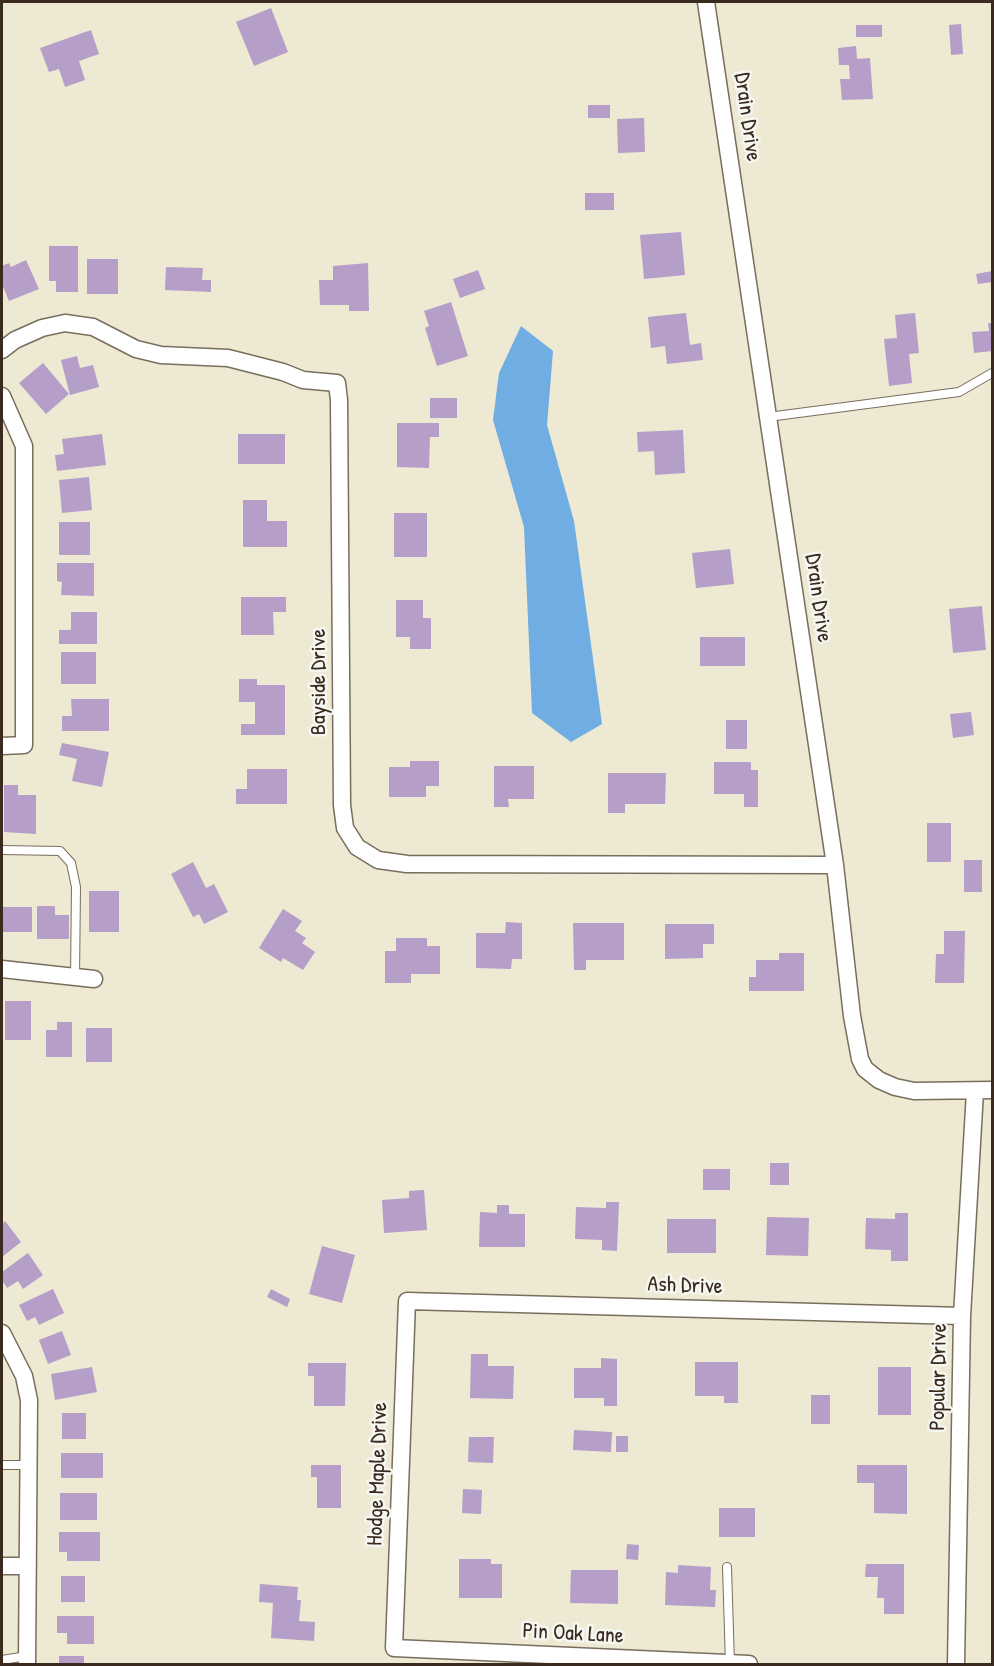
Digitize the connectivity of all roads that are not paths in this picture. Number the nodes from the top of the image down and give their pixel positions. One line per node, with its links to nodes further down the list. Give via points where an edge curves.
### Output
1 (706, 2): 5 (street, Drain Drive)
2 (2, 351): 8 (street, Bayside Drive, via 42,327 65,323 93,327 136,350 228,358 303,381 337,383 342,805 345,828 357,848 378,860 407,864)
3 (993, 373): 5 (lane, via 959,392)
4 (2, 396): 6 (street, via 24,446 24,746)
5 (768, 417): 8 (street, Drain Drive)
6 (2, 746)
7 (2, 850): 10 (lane, via 60,851 71,863 76,887)
8 (835, 865): 12 (street, Drain Drive, via 852,1016 865,1069 887,1084 914,1091)
9 (2, 969): 10 (street)
10 (75, 977): 11 (street)
11 (94, 979)
12 (975, 1090): 13 (street, Drain Drive); 15 (street, Popular Drive)
13 (993, 1090)
14 (406, 1301): 15 (street, Ash Drive); 23 (street, Hodge Maple Drive)
15 (962, 1316): 28 (street, Popular Drive)
16 (2, 1333): 17 (street)
17 (7, 1355): 19 (street, via 24,1376 29,1400)
18 (2, 1466): 19 (lane)
19 (29, 1466): 21 (street)
20 (2, 1566): 21 (street)
21 (28, 1566): 25 (street)
22 (727, 1568): 26 (lane)
23 (394, 1648): 26 (street, Pin Oak Lane)
24 (2, 1660): 25 (lane)
25 (27, 1660)
26 (719, 1664): 27 (street, Pin Oak Lane)
27 (749, 1665)
28 (956, 1665)

